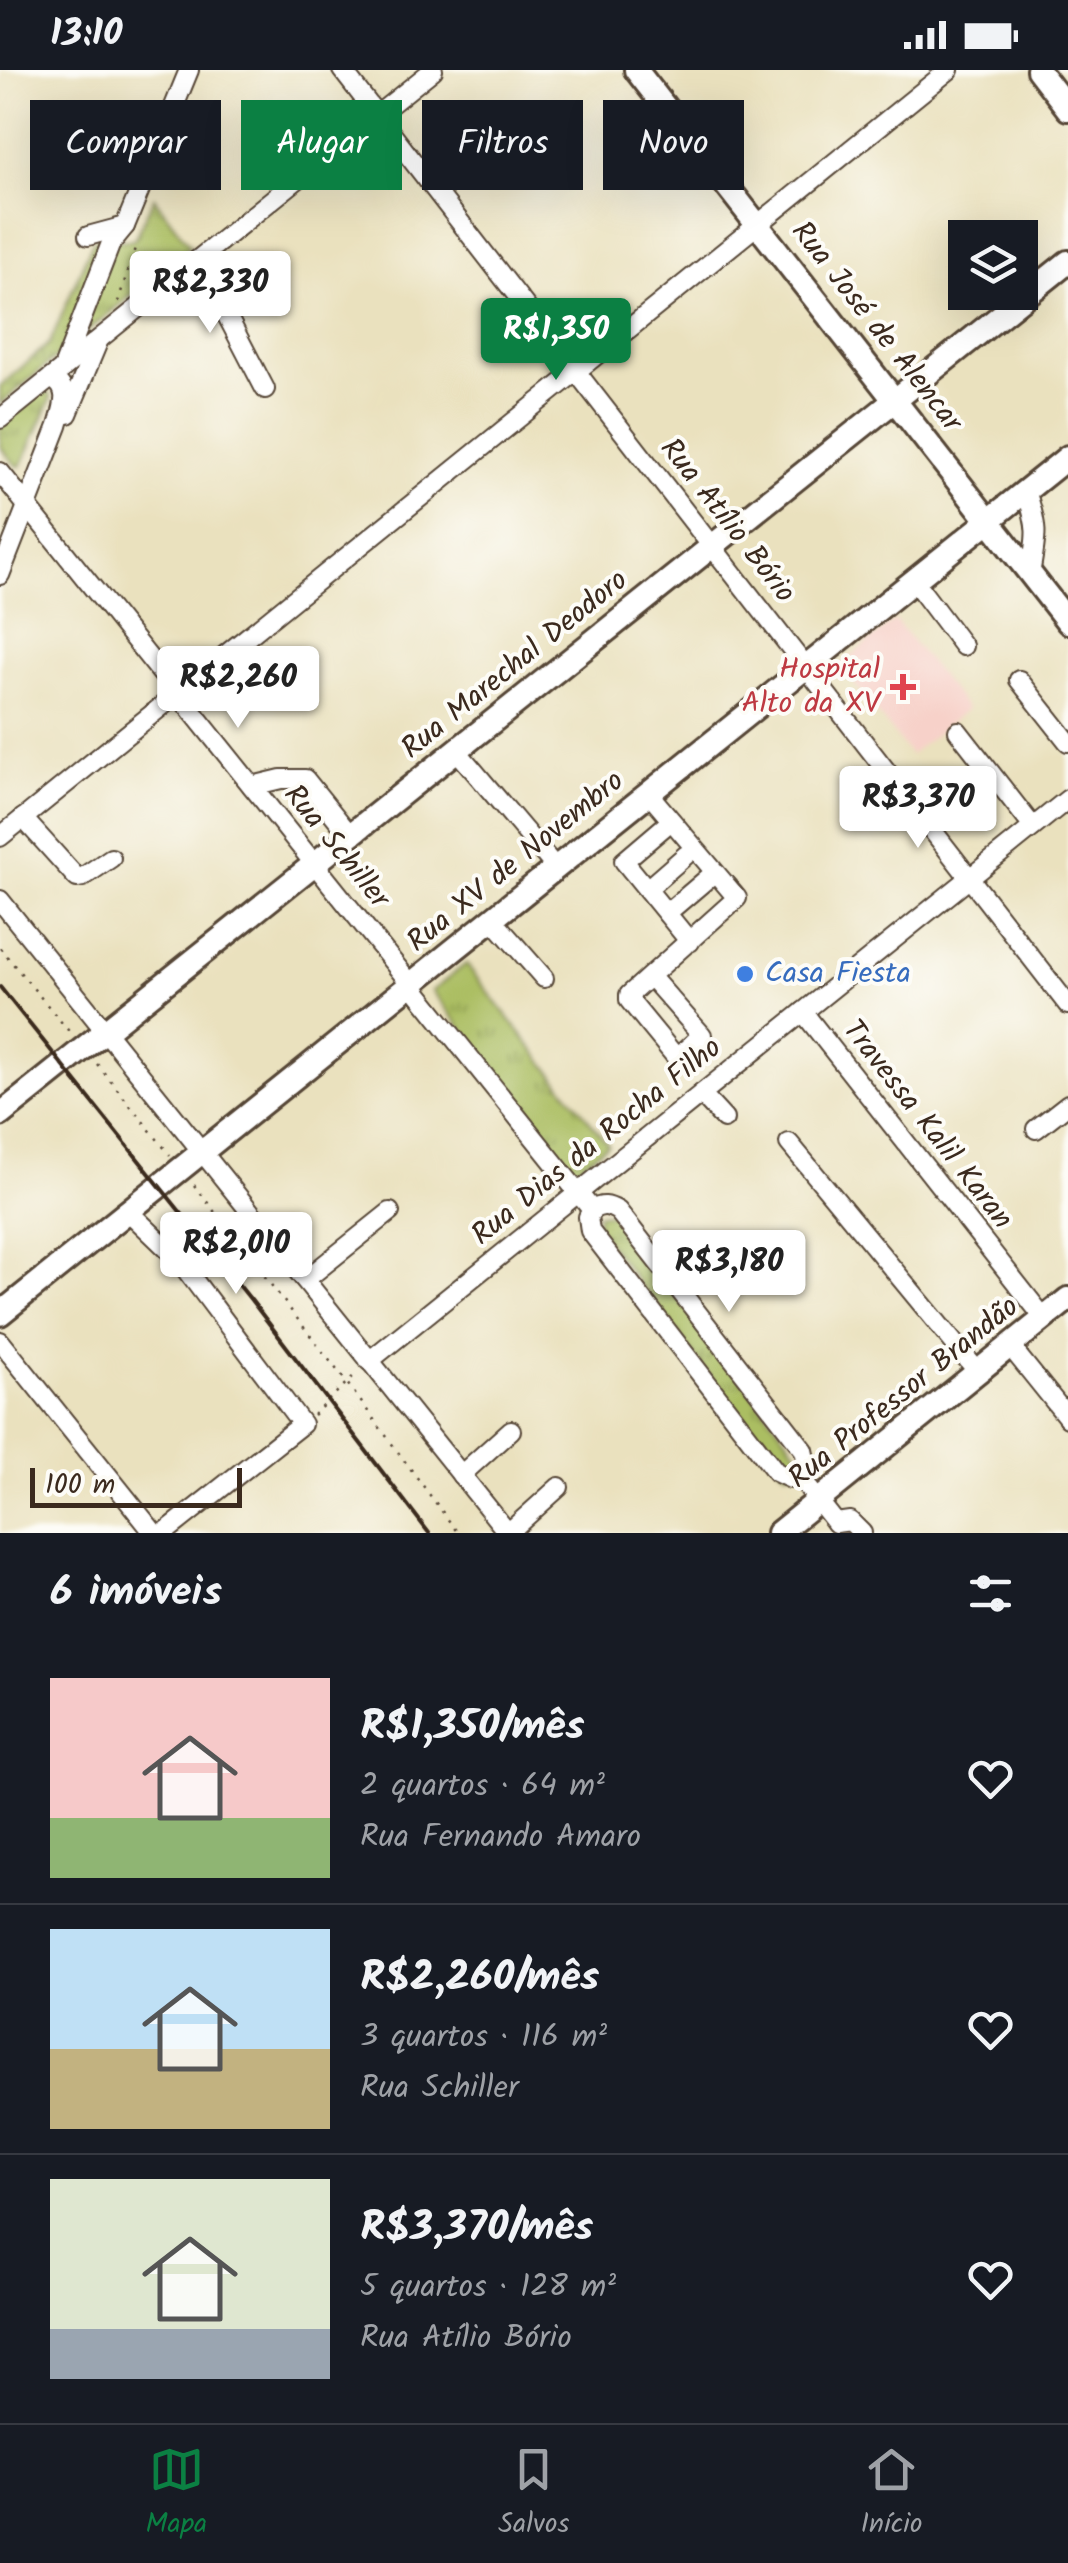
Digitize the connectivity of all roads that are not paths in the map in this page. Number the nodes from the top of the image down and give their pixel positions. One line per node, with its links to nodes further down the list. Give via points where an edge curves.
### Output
1 (189, 70): 15 (street)
2 (342, 70): 7 (street, Rua Atílio Bório)
3 (433, 70): 8 (street)
4 (636, 70): 14 (main road, Rua José de Alencar)
5 (948, 70): 14 (street)
6 (1038, 70): 9 (main road)
7 (365, 100)
8 (396, 100)
9 (1068, 109)
10 (402, 147): 11 (street, Rua Atílio Bório)
11 (422, 173)
12 (284, 190): 17 (street)
13 (435, 190): 20 (street, Rua Atílio Bório)
14 (758, 224): 20 (street); 23 (main road, Rua José de Alencar)
15 (125, 226): 16 (street); 21 (street, via 111,243)
16 (88, 236)
17 (198, 260): 19 (street); 22 (street)
18 (1068, 262): 23 (main road, Rua Marechal Deodoro)
19 (104, 336): 21 (street); 25 (street)
20 (576, 371): 31 (street, Rua Atílio Bório); 39 (street)
21 (57, 374): 24 (street); 25 (street, via 64,388)
22 (265, 389)
23 (896, 401): 30 (main road, Rua José de Alencar); 31 (main road, Rua Marechal Deodoro)
24 (0, 419)
25 (58, 426): 29 (street)
26 (1068, 457): 28 (main road, Rua XV de Novembro)
27 (2, 481): 29 (street, Rua Schiller)
28 (1026, 491): 30 (main road, Rua XV de Novembro); 32 (street, via 1037,536)
29 (28, 507): 33 (street); 39 (street, Rua Schiller)
30 (989, 520): 32 (main road, Rua José de Alencar); 34 (main road, Rua XV de Novembro)
31 (712, 546): 37 (street, Rua Atílio Bório); 42 (main road, Rua Marechal Deodoro)
32 (1030, 574): 35 (main road, Rua José de Alencar)
33 (0, 575)
34 (914, 581): 36 (street); 37 (main road, Rua XV de Novembro)
35 (1068, 622)
36 (963, 646)
37 (806, 668): 44 (main road, Rua XV de Novembro); 56 (street, Rua Atílio Bório)
38 (1019, 680): 41 (street)
39 (178, 693): 43 (street, Rua Schiller); 46 (street)
40 (958, 731): 48 (street)
41 (1068, 742)
42 (456, 751): 49 (main road, Rua Marechal Deodoro); 54 (street)
43 (252, 786): 49 (street, via 305,779); 53 (street, Rua Schiller)
44 (645, 797): 47 (street); 54 (main road, Rua XV de Novembro)
45 (1068, 799): 48 (street, Rua Dias da Rocha Filho)
46 (23, 818): 50 (street); 52 (street, via 77,878)
47 (667, 824): 51 (street); 55 (street); 57 (street, via 624,861)
48 (1033, 828): 56 (street, Rua Dias da Rocha Filho)
49 (350, 835): 53 (main road, Rua Marechal Deodoro)
50 (0, 837)
51 (686, 855): 55 (street); 57 (street)
52 (111, 858)
53 (315, 864): 64 (street, Rua Schiller); 67 (main road, Rua Marechal Deodoro)
54 (556, 868): 60 (main road, Rua XV de Novembro)
55 (710, 876): 59 (street); 61 (street, via 736,898)
56 (970, 878): 65 (street, Rua Atílio Bório); 66 (street, Rua Dias da Rocha Filho)
57 (647, 889): 59 (street)
58 (0, 900): 67 (street)
59 (666, 913): 61 (street)
60 (492, 919): 63 (street); 64 (main road, Rua XV de Novembro)
61 (690, 942): 62 (street)
62 (650, 976): 62 (street, via 702,1035 679,1056 629,1000)
63 (544, 978)
64 (411, 984): 74 (main road, Rua XV de Novembro); 75 (street, Rua Schiller)
65 (1068, 1005)
66 (803, 1012): 68 (street, Rua Dias da Rocha Filho); 82 (street, Travessa Kalil Karan)
67 (105, 1031): 70 (main road, Rua Marechal Deodoro); 74 (street)
68 (701, 1094): 71 (street); 75 (street, Rua Dias da Rocha Filho)
69 (1068, 1104): 72 (street)
70 (0, 1116)
71 (724, 1120)
72 (1036, 1129)
73 (789, 1143): 86 (street)
74 (202, 1152): 76 (main road, Rua XV de Novembro); 79 (street)
75 (578, 1193): 77 (street, Rua Schiller); 85 (street, Rua Dias da Rocha Filho)
76 (127, 1210): 81 (main road, Rua XV de Novembro); 95 (street, via 178,1260 302,1424)
77 (592, 1210): 90 (street, Rua Schiller, via 590,1231 776,1472); 90 (street, Rua Schiller, via 618,1211 758,1390 804,1450)
78 (390, 1212): 79 (street)
79 (305, 1280): 85 (street)
80 (1068, 1300): 82 (main road, Rua Professor Brandão)
81 (0, 1314)
82 (1044, 1318): 84 (main road, Rua Professor Brandão)
83 (0, 1340): 94 (street)
84 (1010, 1346): 86 (main road, Rua Professor Brandão); 87 (street)
85 (370, 1360): 89 (street)
86 (978, 1372): 92 (main road, Rua Professor Brandão)
87 (1068, 1418)
88 (511, 1430): 89 (street)
89 (461, 1475): 96 (street)
90 (799, 1476): 92 (street, Rua Schiller)
91 (559, 1488): 96 (street)
92 (819, 1500): 93 (street, Rua Schiller); 97 (main road, Rua Professor Brandão)
93 (833, 1528): 98 (street, Rua Schiller, via 850,1521)
94 (154, 1533)
95 (164, 1533)
96 (508, 1533)
97 (778, 1533)
98 (862, 1533)

